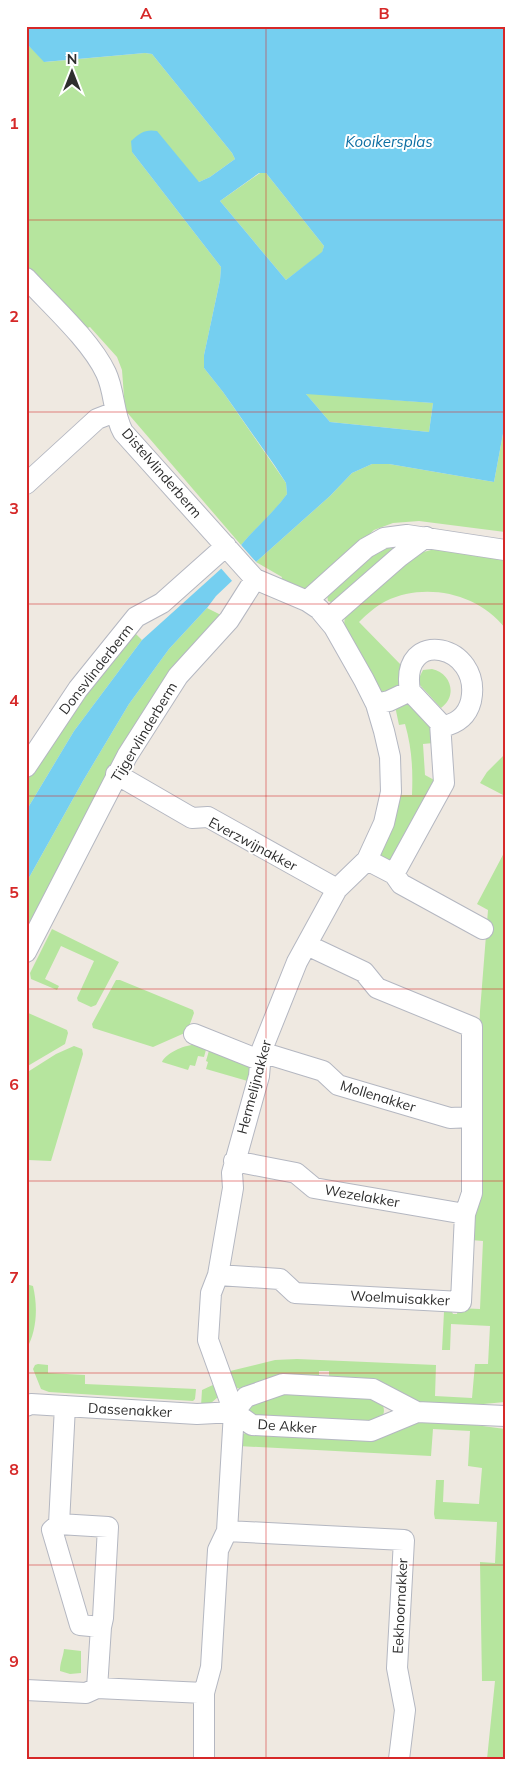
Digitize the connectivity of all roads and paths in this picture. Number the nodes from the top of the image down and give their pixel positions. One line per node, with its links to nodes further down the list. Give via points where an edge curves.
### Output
1 (26, 278): 2 (street, Distelvlinderberm, via 98,358 110,384)
2 (115, 412): 3 (street, via 97,420); 5 (street, Distelvlinderberm, via 123,432)
3 (26, 484)
4 (426, 537): 6 (street); 8 (street); 8 (street, via 398,535 374,542)
5 (229, 549): 7 (street, Distelvlinderberm); 12 (street, Donsvlinderberm, via 162,603 136,617 78,690)
6 (505, 550)
7 (251, 574): 8 (street, Distelvlinderberm); 13 (street, Tijgervlinderberm, via 229,620 178,676)
8 (318, 610): 10 (street, via 344,642)
9 (410, 691): 10 (street); 11 (street); 11 (street, via 410,671 422,652 435,649 458,659 472,683 470,706 456,723)
10 (376, 704): 14 (street, via 390,758 391,792 384,823)
11 (441, 727): 15 (street, via 443,786)
12 (26, 767)
13 (116, 774): 16 (street, Everzwijnakker, via 192,818 208,817); 19 (street, Tijgervlinderberm)
14 (367, 860): 15 (street); 16 (street, Hermelijnakker)
15 (394, 874): 17 (street, via 401,884)
16 (337, 889): 18 (street, Hermelijnakker)
17 (483, 930)
18 (306, 945): 21 (street, Hermelijnakker); 22 (street, Woelmuisakker, via 364,972 377,988 472,1027)
19 (26, 952)
20 (194, 1034): 21 (street, Mollenakker)
21 (260, 1056): 22 (street, Mollenakker, via 323,1071 338,1085 450,1118); 23 (street, Hermelijnakker, via 259,1076)
22 (472, 1117): 24 (street, Woelmuisakker, via 472,1193)
23 (234, 1161): 24 (street, Wezelakker, via 296,1173 314,1188); 25 (street, Hermelijnakker, via 233,1188)
24 (465, 1214): 25 (street, Woelmuisakker, via 461,1302 295,1293 280,1279)
25 (218, 1275): 28 (street, Hermelijnakker, via 211,1293 208,1340)
26 (28, 1401): 27 (street, Dassenakker)
27 (65, 1406): 28 (street, Dassenakker, via 197,1414); 31 (street)
28 (234, 1412): 29 (street, De Akker, via 252,1424 371,1431); 29 (street, De Akker, via 246,1397 283,1384 373,1389); 32 (street)
29 (417, 1412): 30 (street, De Akker)
30 (505, 1416)
31 (59, 1524): 33 (street, via 52,1530 80,1625); 33 (street, via 108,1527)
32 (227, 1531): 36 (street, via 218,1550 211,1667); 38 (street, Eekhoornakker, via 404,1540 397,1668 405,1710)
33 (101, 1626): 34 (street)
34 (97, 1688): 35 (street, via 86,1693); 36 (street)
35 (26, 1690)
36 (204, 1693): 37 (street)
37 (204, 1759)
38 (399, 1759)

